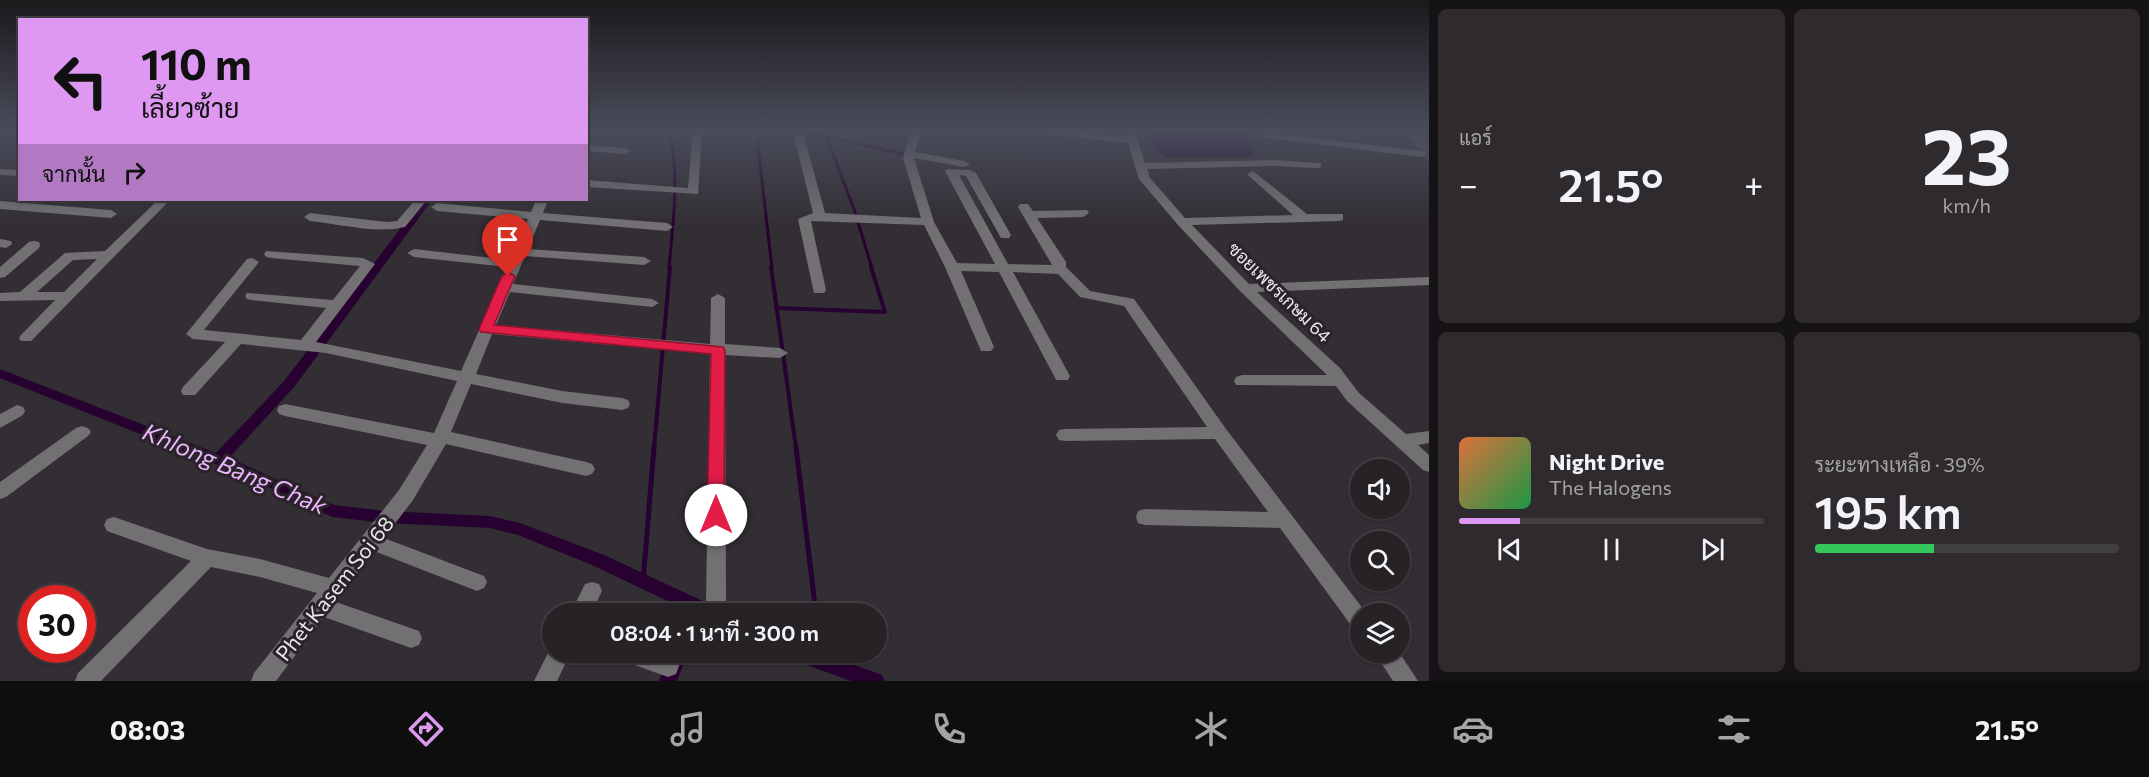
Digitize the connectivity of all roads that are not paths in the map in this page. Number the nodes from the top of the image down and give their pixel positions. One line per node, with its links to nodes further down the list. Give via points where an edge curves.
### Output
1 (696, 161): 14 (street, via 694,192)
2 (806, 161): 24 (street)
3 (910, 161): 28 (street)
4 (944, 161): 8 (street)
5 (1138, 161): 10 (street, ซอยเพชรเกษม 64)
6 (1172, 161): 10 (street)
7 (1306, 161): 9 (street)
8 (964, 164)
9 (1317, 165)
10 (1140, 166): 29 (street, ซอยเพชรเกษม 64, via 1149,184)
11 (0, 172): 12 (street)
12 (18, 173)
13 (1253, 174): 26 (street)
14 (588, 183)
15 (18, 195): 19 (street)
16 (163, 201): 35 (street)
17 (420, 201): 25 (street, via 401,224 387,226)
18 (542, 201): 23 (street, Phet Kasem Soi 68)
19 (1, 205): 22 (street)
20 (437, 207): 23 (street)
21 (1083, 213): 41 (street, via 1027,211 1059,262)
22 (111, 214)
23 (536, 216): 30 (street); 36 (street, Phet Kasem Soi 68)
24 (820, 216): 28 (street); 46 (street, via 804,219)
25 (310, 217)
26 (1303, 217): 27 (street); 29 (street)
27 (1339, 217)
28 (928, 222): 39 (street)
29 (1182, 222): 45 (street, ซอยเพชรเกษม 64)
30 (668, 227)
31 (1005, 235): 40 (street, via 970,173 951,171)
32 (34, 244): 42 (street)
33 (414, 253): 36 (street)
34 (271, 254): 53 (street, via 368,264)
35 (109, 255): 47 (street, via 66,258); 48 (street)
36 (516, 258): 37 (street); 44 (street, Phet Kasem Soi 68)
37 (644, 261)
38 (252, 262): 56 (street, via 193,334)
39 (952, 267): 40 (street); 57 (street)
40 (1004, 268): 41 (street); 61 (street)
41 (1059, 270): 71 (street, via 1085,294 1125,300 1134,306)
42 (0, 274)
43 (1429, 282): 45 (street)
44 (504, 287): 52 (street); 54 (street, Phet Kasem Soi 68)
45 (1245, 288): 63 (street, ซอยเพชรเกษม 64)
46 (819, 290)
47 (24, 296): 48 (street); 50 (street)
48 (68, 296): 55 (street)
49 (252, 296): 53 (street)
50 (0, 297)
51 (718, 298): 59 (street)
52 (652, 303)
53 (337, 305): 58 (street)
54 (486, 329): 59 (street); 62 (street, Phet Kasem Soi 68)
55 (26, 338)
56 (238, 338): 58 (street); 65 (street)
57 (986, 346)
58 (314, 347): 62 (street)
59 (718, 350): 60 (street); 87 (street)
60 (780, 353)
61 (1062, 376)
62 (465, 378): 66 (street); 74 (street, Phet Kasem Soi 68)
63 (1340, 380): 64 (street); 75 (street, ซอยเพชรเกษม 64, via 1353,397)
64 (1242, 381)
65 (189, 391)
66 (622, 404)
67 (285, 410): 74 (street)
68 (16, 411): 69 (street)
69 (0, 422)
70 (82, 432): 78 (street)
71 (1220, 433): 72 (street); 80 (street)
72 (1065, 435)
73 (1429, 436): 75 (street)
74 (440, 439): 77 (street); 82 (street, Phet Kasem Soi 68)
75 (1402, 441): 76 (street, ซอยเพชรเกษม 64)
76 (1429, 465)
77 (586, 468)
78 (0, 492)
79 (1145, 517): 80 (street)
80 (1283, 520): 90 (street)
81 (114, 525): 83 (street)
82 (375, 537): 84 (street); 85 (street, Phet Kasem Soi 68)
83 (207, 558): 85 (street); 96 (street)
84 (477, 582)
85 (334, 589): 89 (street, Phet Kasem Soi 68)
86 (592, 591): 88 (street)
87 (716, 602)
88 (586, 603)
89 (321, 606): 91 (street); 97 (street, Phet Kasem Soi 68)
90 (1350, 608)
91 (411, 638)
92 (555, 663): 98 (street)
93 (659, 663): 95 (street)
94 (1393, 663): 99 (street)
95 (668, 666)
96 (87, 681)
97 (262, 681)
98 (546, 681)
99 (1407, 681)

